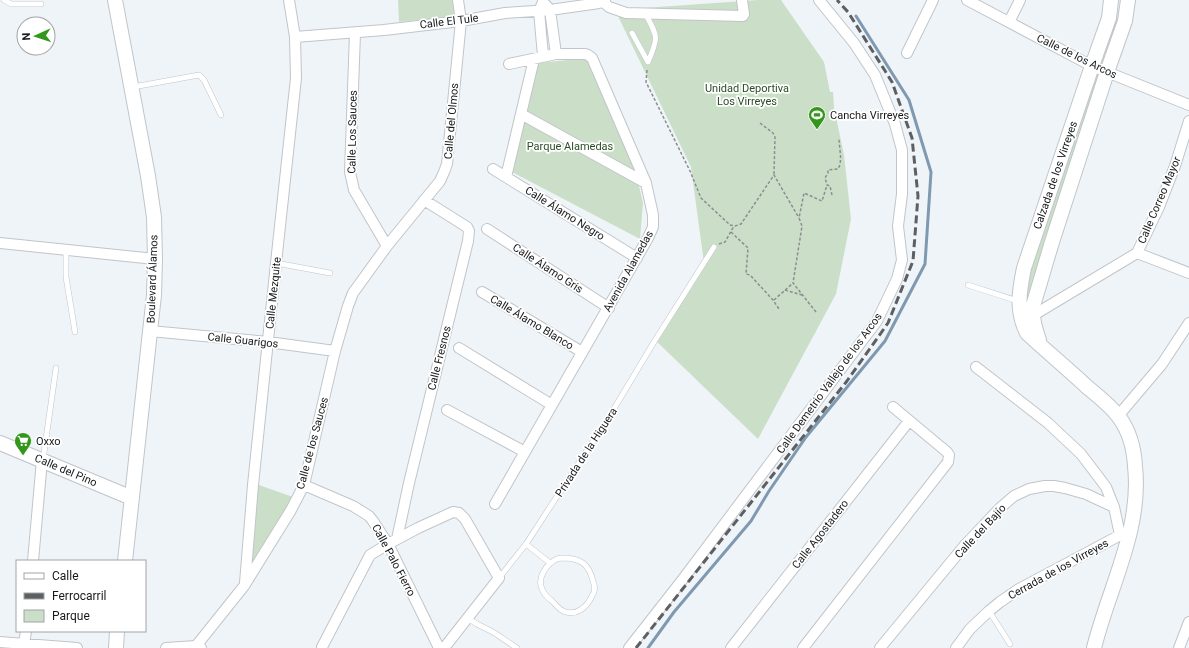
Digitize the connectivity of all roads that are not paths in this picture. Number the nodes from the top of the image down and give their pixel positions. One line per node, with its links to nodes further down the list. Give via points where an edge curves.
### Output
1 (4, 0): 13 (lane, via 11,4)
2 (115, 0): 27 (street, Boulevard Álamos)
3 (288, 0): 20 (street, Calle Mezquite)
4 (458, 0): 16 (street, Calle del Olmos)
5 (742, 0): 15 (street, Calle El Tule, via 743,16)
6 (819, 0): 99 (street, Calle Demetrio Vallejo de los Arcos, via 854,43 875,75 895,124 902,150 902,194 898,226 902,260 877,321)
7 (933, 0): 21 (street)
8 (967, 0): 17 (street, Calle de los Arcos)
9 (1020, 0): 17 (street)
10 (1111, 0): 25 (street, Calzada de los Virreyes, via 1109,18)
11 (1128, 0): 26 (street, Calzada de los Virreyes, via 1125,21)
12 (604, 1): 14 (street, Calle El Tule); 15 (street, Calle El Tule, via 618,11)
13 (41, 4)
14 (544, 6): 16 (street, Calle El Tule); 22 (street); 23 (street)
15 (645, 13): 19 (lane, via 655,31 656,40 648,62)
16 (461, 21): 18 (street, Calle El Tule); 35 (street, Calle del Olmos, via 447,164 440,180)
17 (1009, 22): 25 (street, Calle de los Arcos)
18 (355, 33): 20 (street, Calle El Tule); 38 (street, Calle Los Sauces, via 350,172 354,190)
19 (632, 33)
20 (295, 37): 44 (street, Calle Mezquite, via 296,78)
21 (907, 53)
22 (556, 54): 23 (street, Avenida Alamedas); 34 (street, Avenida Alamedas, via 585,54 592,58)
23 (539, 58): 24 (street, Avenida Alamedas); 29 (street)
24 (509, 64)
25 (1092, 66): 26 (street, Calle de los Arcos); 49 (street, Calzada de los Virreyes, via 1024,268)
26 (1107, 72): 28 (street, Calle de los Arcos); 51 (street, Calzada de los Virreyes, via 1052,242)
27 (132, 88): 30 (lane, via 199,75); 43 (street, Boulevard Álamos, via 154,217)
28 (1189, 105)
29 (521, 114): 33 (street); 34 (street)
30 (221, 115)
31 (1189, 121): 41 (street, Calle Correo Mayor, via 1159,207)
32 (493, 169): 33 (street, Calle Álamo Negro)
33 (506, 177): 42 (street, Calle Álamo Negro)
34 (646, 183): 42 (street, Avenida Alamedas, via 653,227)
35 (424, 200): 38 (street, Calle del Olmos); 75 (street, Calle Fresnos, via 467,227 469,231)
36 (487, 229): 50 (street, Calle Álamo Gris)
37 (0, 243): 40 (street)
38 (387, 246): 58 (street, Calle de los Sauces, via 353,293)
39 (714, 247): 77 (lane, Privada de la Higuera, via 612,412)
40 (66, 250): 43 (street); 54 (lane, via 65,269)
41 (1136, 253): 46 (street); 51 (street, Calle Correo Mayor)
42 (637, 258): 50 (street, Avenida Alamedas)
43 (155, 259): 53 (street, Boulevard Álamos)
44 (276, 263): 45 (lane); 55 (street, Calle Mezquite)
45 (330, 273)
46 (1189, 273)
47 (968, 285): 49 (lane)
48 (482, 292): 59 (street, Calle Álamo Blanco)
49 (1019, 301): 56 (street, Calzada de los Virreyes, via 1023,325)
50 (609, 308): 59 (street, Avenida Alamedas)
51 (1032, 316): 56 (street, Calzada de los Virreyes)
52 (1189, 324): 65 (street, via 1162,364)
53 (150, 331): 55 (street, Calle Guarigos); 71 (street, Boulevard Álamos)
54 (75, 332)
55 (268, 342): 58 (street, Calle Guarigos); 82 (street, Calle Mezquite)
56 (1041, 346): 65 (street, Calzada de los Virreyes, via 1106,402)
57 (459, 348): 62 (street)
58 (335, 352): 70 (street, Calle de los Sauces)
59 (582, 352): 62 (street, Avenida Alamedas)
60 (976, 367): 73 (street, via 1048,423 1081,454 1106,487)
61 (56, 368): 69 (lane)
62 (552, 405): 68 (street, Avenida Alamedas)
63 (893, 407): 66 (street)
64 (448, 410): 68 (street)
65 (1118, 416): 74 (street, Calzada de los Virreyes, via 1130,436 1134,456 1135,506)
66 (909, 420): 100 (street, Calle Agostadero); 101 (street, via 947,452 948,462)
67 (0, 442): 69 (street, Calle del Pino)
68 (525, 452): 72 (street, Avenida Alamedas)
69 (42, 460): 71 (street, Calle del Pino); 78 (street)
70 (304, 485): 76 (street, Calle Palo Fierro, via 362,511 374,521); 82 (street, Calle de los Sauces)
71 (132, 498): 79 (street, Boulevard Álamos)
72 (495, 504)
73 (1114, 506): 74 (street); 102 (street, Calle del Bajío, via 1086,494 1054,486 1028,489 1014,496 965,545)
74 (1126, 533): 83 (street, Cerrada de los Virreyes, via 1019,589); 104 (street, Calzada de los Virreyes, via 1126,551)
75 (397, 539): 76 (street); 81 (street, via 443,516 453,512 459,513)
76 (388, 544): 92 (street, via 370,556); 96 (street, Calle Palo Fierro)
77 (526, 544): 80 (lane); 81 (lane, Privada de la Higuera)
78 (33, 560)
79 (125, 560)
80 (550, 563): 80 (lane, via 542,574 540,583 545,594 562,611 573,613 585,608 594,591 589,569 573,558 557,559)
81 (499, 578): 84 (street, Privada de la Higuera)
82 (244, 586): 91 (street, Calle de los Sauces)
83 (989, 612): 90 (lane); 103 (street, Cerrada de los Virreyes, via 970,629)
84 (467, 618): 97 (street, Privada de la Higuera); 98 (lane)
85 (1189, 622): 105 (street)
86 (26, 632): 89 (street)
87 (117, 632): 94 (street)
88 (0, 642): 89 (street)
89 (24, 644): 93 (street)
90 (1010, 644)
91 (198, 647): 95 (street)
92 (322, 647)
93 (76, 648)
94 (116, 648)
95 (166, 648)
96 (439, 648)
97 (444, 648)
98 (517, 648)
99 (629, 648)
100 (731, 648)
101 (803, 648)
102 (880, 648)
103 (956, 648)
104 (1094, 648)
105 (1179, 648)

